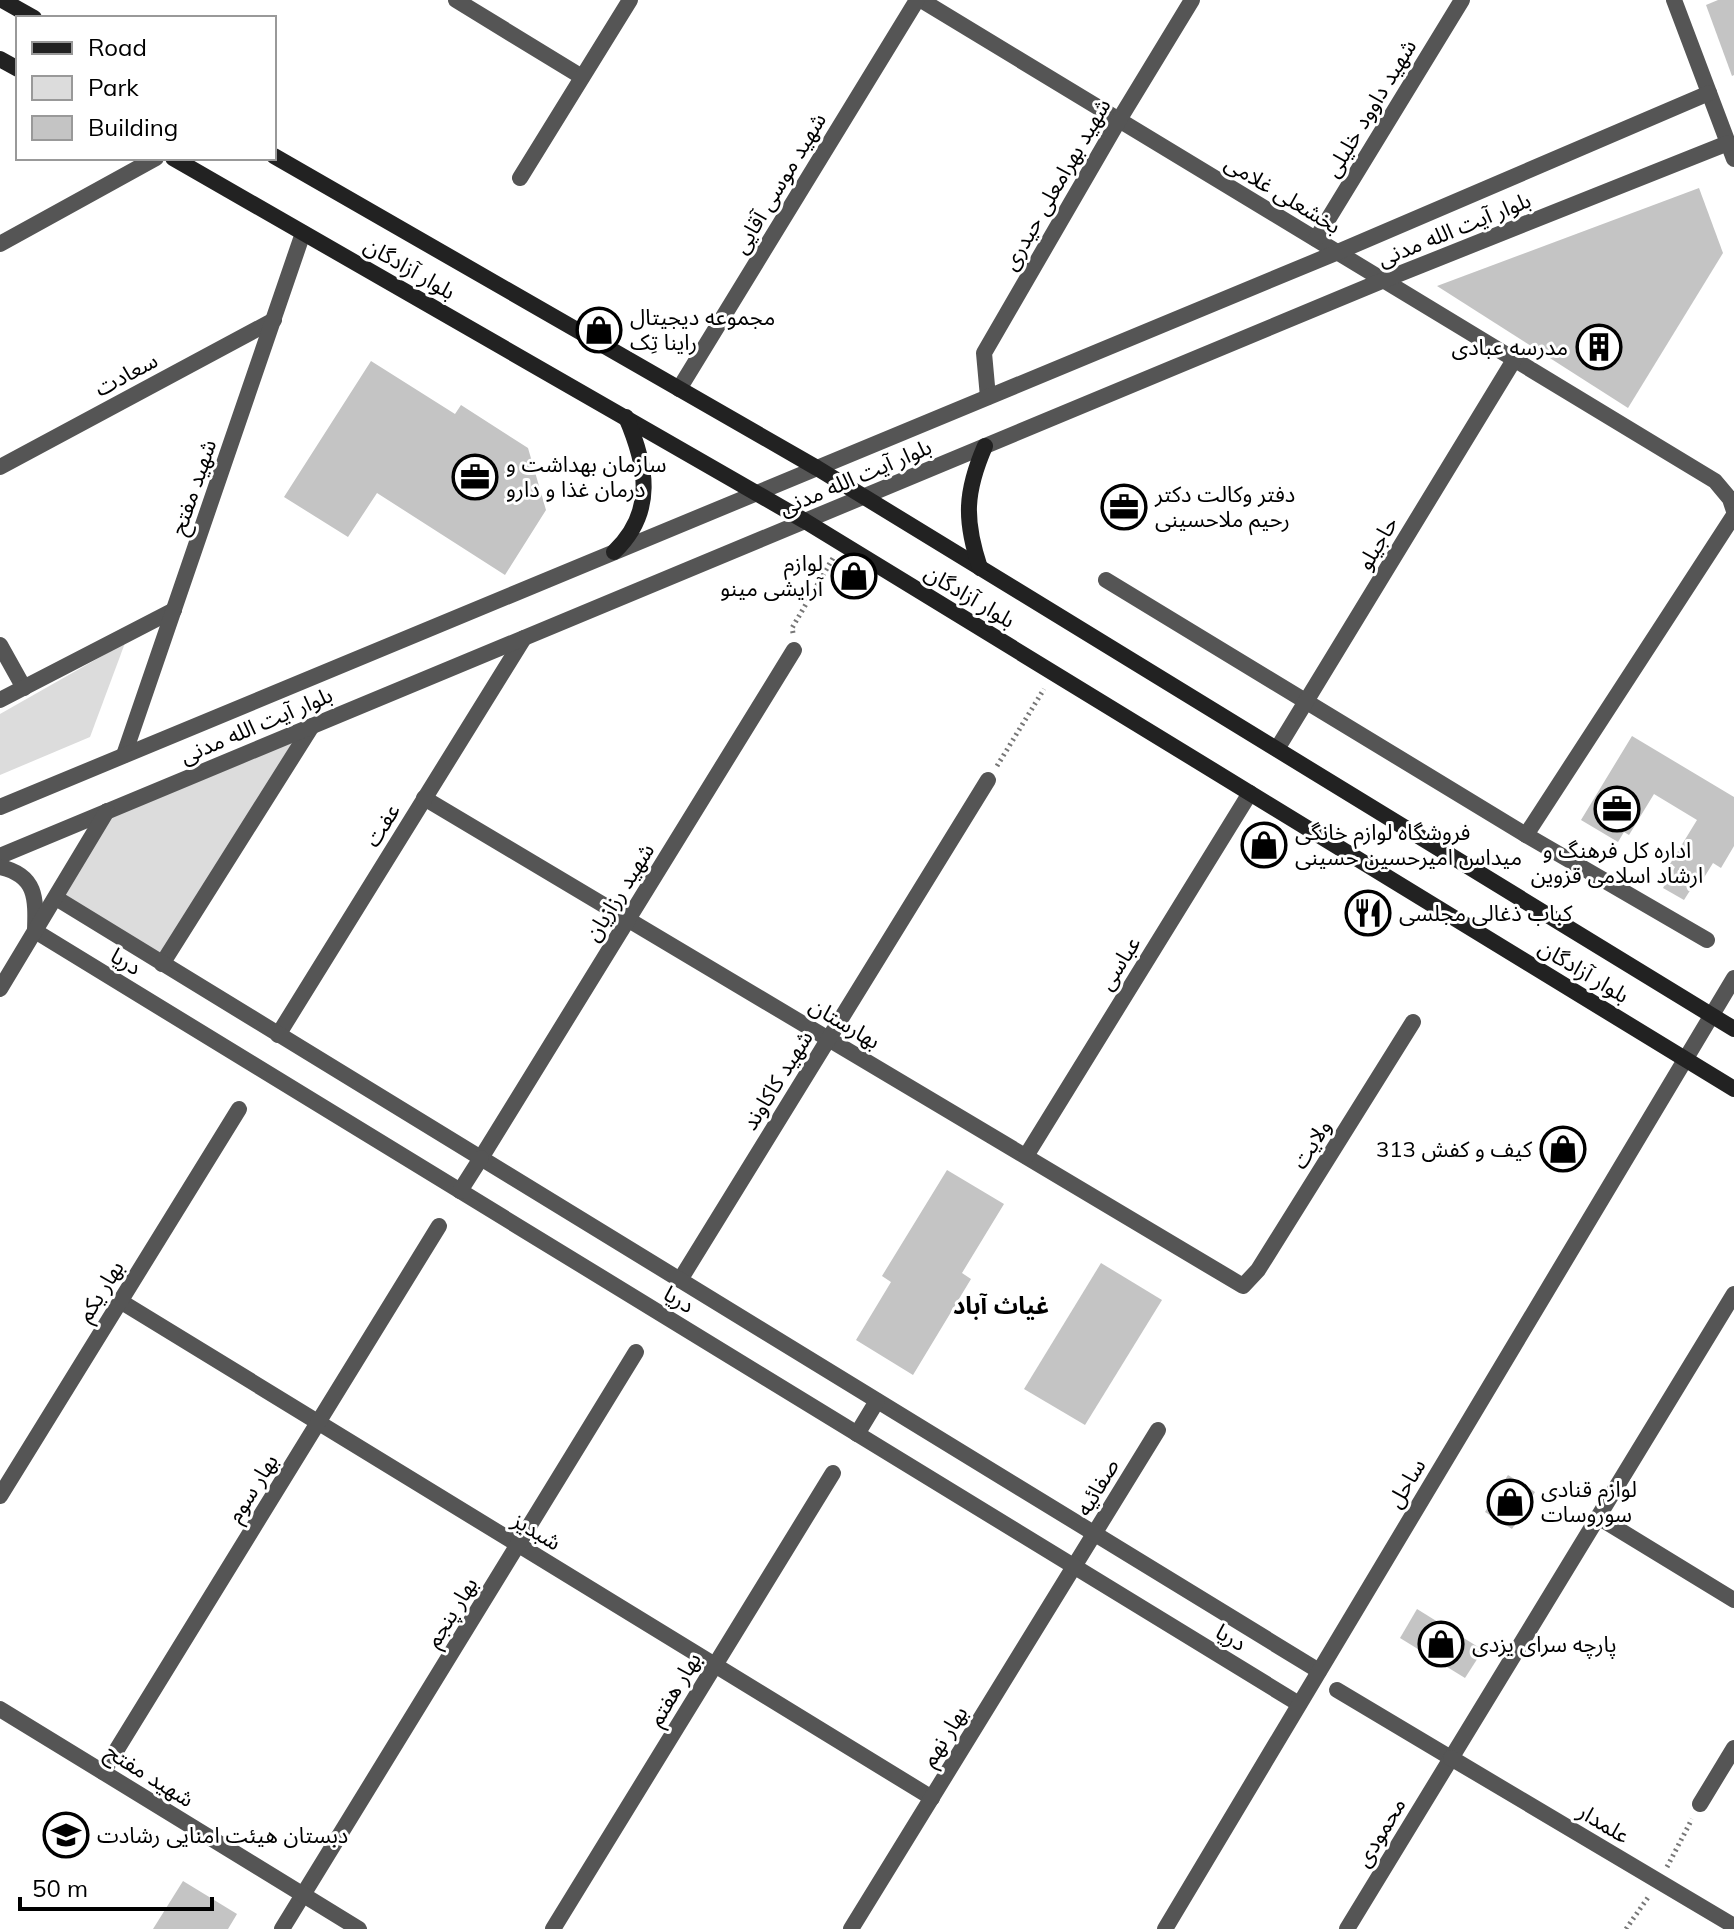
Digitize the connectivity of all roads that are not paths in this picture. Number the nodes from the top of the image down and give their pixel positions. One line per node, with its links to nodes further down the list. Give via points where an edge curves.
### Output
1 (2, 0): 8 (main road)
2 (456, 0): 9 (street)
3 (630, 0): 9 (street)
4 (919, 0): 11 (street, بخشعلی غلامی); 24 (street, شهید موسی آقایی)
5 (1192, 0): 11 (street, شهید بهرامعلی حیدری)
6 (1462, 0): 18 (street, شهید داوود خلیلی)
7 (1674, 0): 10 (street)
8 (30, 16)
9 (582, 77): 16 (street)
10 (1709, 93): 12 (street); 20 (street, بلوار آیت الله مدنی)
11 (1119, 120): 18 (street, بخشعلی غلامی); 25 (street, شهید بهرامعلی حیدری, via 984,353)
12 (1731, 151): 21 (street, بلوار آیت الله مدنی)
13 (276, 157): 24 (main road, بلوار آزادگان)
14 (152, 160): 19 (street)
15 (176, 160): 17 (main road, بلوار آزادگان)
16 (520, 178)
17 (303, 233): 22 (street, شهید مفتح); 26 (main road, بلوار آزادگان)
18 (1316, 239): 20 (street, بخشعلی غلامی)
19 (0, 244)
20 (1338, 252): 21 (street, بخشعلی غلامی); 25 (street, بلوار آیت الله مدنی)
21 (1384, 280): 23 (street, بخشعلی غلامی); 27 (street, بلوار آیت الله مدنی)
22 (274, 320): 28 (street, سعادت); 37 (street, شهید مفتح)
23 (1514, 360): 32 (street, بخشعلی غلامی, via 1715,481); 43 (street, حاجیلو)
24 (679, 389): 29 (main road, بلوار آزادگان)
25 (988, 397): 29 (street, بلوار آیت الله مدنی)
26 (626, 417): 30 (main road, بلوار آزادگان); 34 (main road, via 644,466 644,490 630,537)
27 (985, 446): 31 (street, بلوار آیت الله مدنی); 35 (main road, via 972,475 967,506)
28 (0, 467)
29 (817, 468): 30 (street, بلوار آیت الله مدنی); 31 (main road, بلوار آزادگان)
30 (758, 493): 33 (main road, بلوار آزادگان); 34 (street, بلوار آیت الله مدنی)
31 (863, 497): 33 (street, بلوار آیت الله مدنی); 35 (main road, بلوار آزادگان)
32 (1734, 513): 52 (street, بخشعلی غلامی)
33 (805, 521): 38 (street, بلوار آیت الله مدنی); 48 (main road, بلوار آزادگان)
34 (614, 552): 46 (street, بلوار آیت الله مدنی)
35 (980, 568): 45 (main road, بلوار آزادگان)
36 (1106, 580): 43 (street)
37 (174, 610): 41 (street); 46 (street, شهید مفتح)
38 (524, 638): 44 (street, بلوار آیت الله مدنی); 49 (street, عفت)
39 (0, 645): 41 (street)
40 (794, 650): 56 (street, شهید رزازیان)
41 (24, 688): 42 (street)
42 (0, 700)
43 (1306, 701): 45 (street, حاجیلو); 52 (street)
44 (312, 726): 51 (street, بلوار آیت الله مدنی); 59 (street)
45 (1277, 749): 62 (main road, بلوار آزادگان)
46 (124, 755): 50 (street, بلوار آیت الله مدنی)
47 (988, 780): 66 (street, شهید کاکاوند)
48 (1250, 793): 67 (main road, بلوار آزادگان); 70 (street, عباسی)
49 (424, 798): 56 (street, بهارستان); 65 (street, عفت)
50 (0, 807)
51 (107, 811): 53 (street, بلوار آیت الله مدنی); 55 (street)
52 (1526, 835): 58 (street)
53 (0, 856)
54 (0, 867): 57 (street, via 29,882)
55 (56, 898): 57 (street); 59 (street, دریا)
56 (628, 920): 66 (street, بهارستان); 71 (street, شهید رزازیان)
57 (35, 931): 61 (street); 72 (street, دریا)
58 (1707, 940)
59 (162, 964): 65 (street, دریا)
60 (1734, 978): 62 (street, ساحل)
61 (0, 989)
62 (1712, 1015): 64 (main road, بلوار آزادگان); 67 (street, ساحل)
63 (1413, 1022): 75 (street, ولایت)
64 (1734, 1029)
65 (278, 1035): 71 (street, دریا)
66 (828, 1039): 70 (street, بهارستان); 74 (street, شهید کاکاوند)
67 (1685, 1059): 68 (main road, بلوار آزادگان); 91 (street, ساحل)
68 (1734, 1089)
69 (239, 1109): 77 (street, بهار یکم)
70 (1026, 1156): 75 (street, بهارستان)
71 (481, 1158): 72 (street, شهید رزازیان); 74 (street, دریا)
72 (460, 1191): 82 (street, دریا)
73 (439, 1226): 80 (street, بهار سوم)
74 (680, 1280): 79 (street, دریا)
75 (1243, 1286)
76 (1734, 1294): 85 (street, محمودی)
77 (120, 1301): 80 (street, شبدیز); 84 (street, بهار یکم)
78 (636, 1352): 87 (street, بهار پنجم)
79 (877, 1401): 82 (street); 86 (street, دریا)
80 (318, 1423): 87 (street, شبدیز); 97 (street, بهار سوم)
81 (1158, 1430): 86 (street, صفائیه)
82 (857, 1434): 88 (street, دریا)
83 (833, 1473): 90 (street, بهار هفتم)
84 (0, 1496)
85 (1598, 1517): 89 (street); 96 (street, محمودی)
86 (1094, 1534): 88 (street, صفائیه); 91 (street, دریا)
87 (518, 1545): 90 (street, شبدیز); 100 (street, بهار پنجم)
88 (1074, 1567): 93 (street, دریا); 98 (street, بهار نهم)
89 (1734, 1600)
90 (714, 1665): 98 (street, شبدیز); 104 (street, بهار هفتم)
91 (1319, 1671): 93 (street, ساحل)
92 (1337, 1690): 96 (street, علمدار)
93 (1299, 1704): 106 (street, ساحل)
94 (0, 1709): 97 (street, شهید مفتح)
95 (1734, 1748): 99 (street)
96 (1451, 1758): 101 (street, علمدار); 107 (street, محمودی)
97 (103, 1772): 100 (street, شهید مفتح)
98 (932, 1798): 105 (street, بهار نهم)
99 (1700, 1804)
100 (303, 1895): 102 (street, بهار پنجم); 103 (street, شهید مفتح)
101 (1734, 1926)
102 (282, 1929)
103 (359, 1929)
104 (553, 1929)
105 (851, 1929)
106 (1165, 1929)
107 (1347, 1929)

